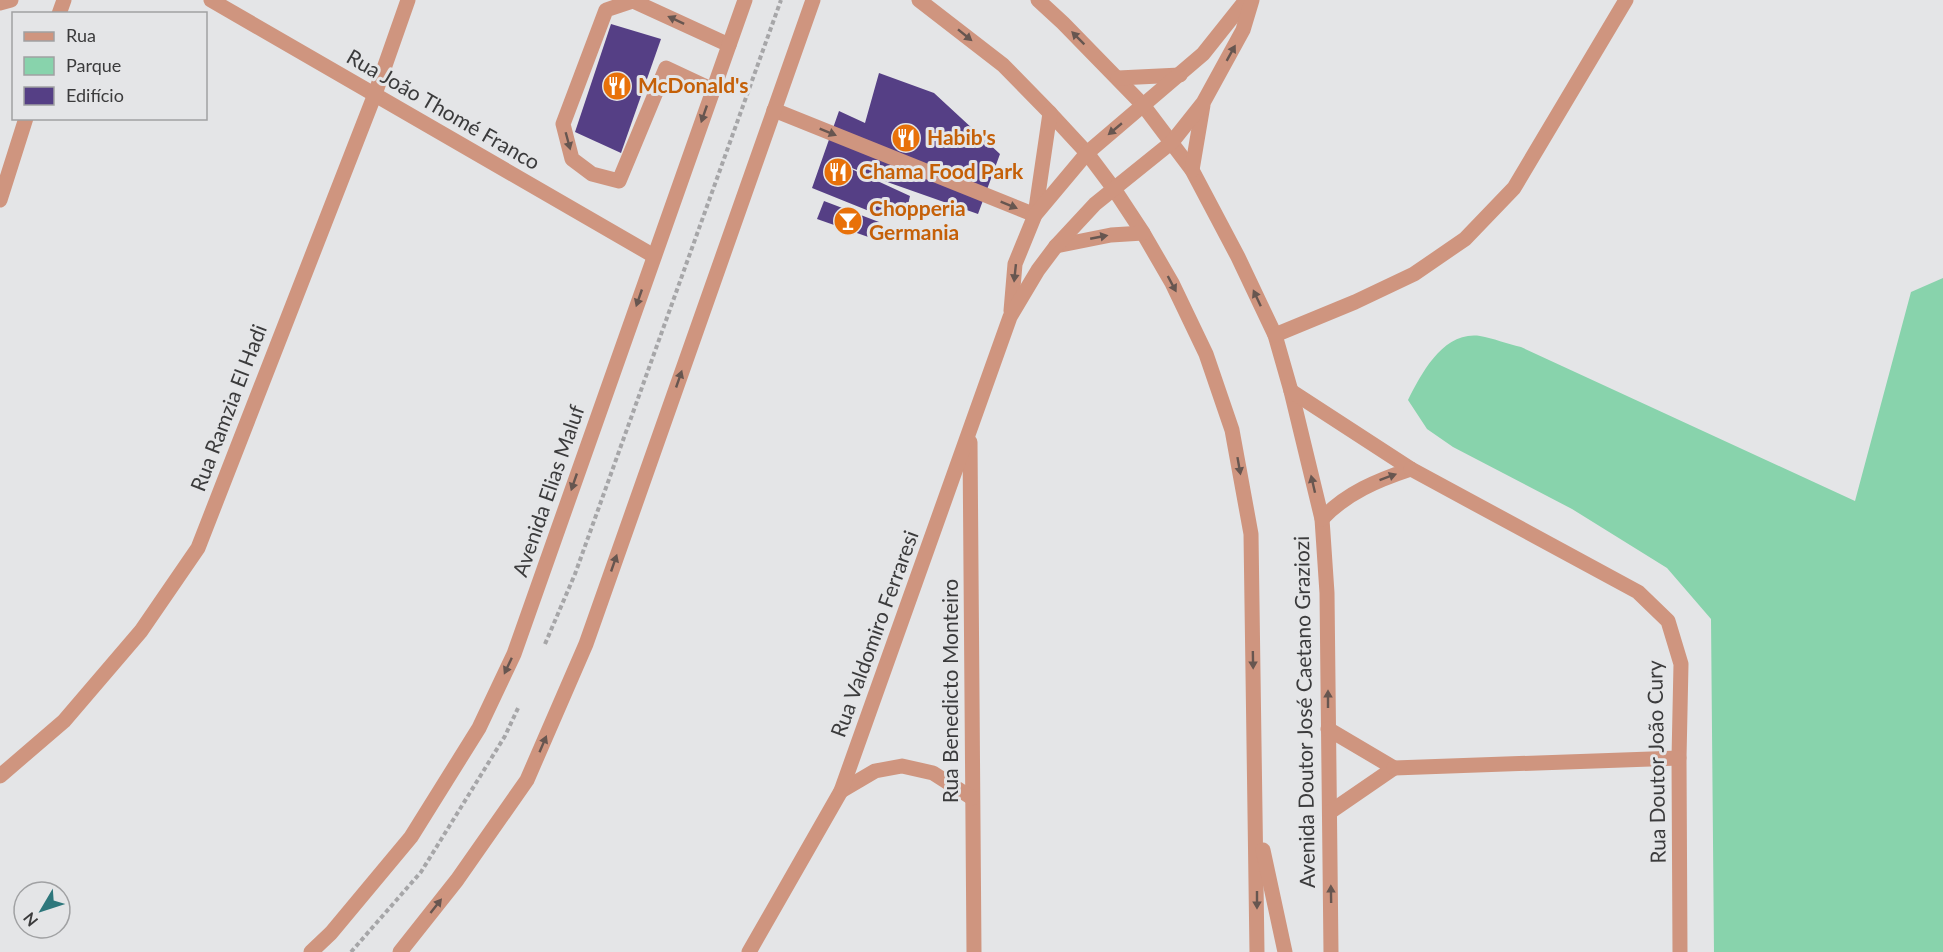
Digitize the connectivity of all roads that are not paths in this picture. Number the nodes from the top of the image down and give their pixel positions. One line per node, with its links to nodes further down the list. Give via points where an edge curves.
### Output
1 (11, 0): 11 (street)
2 (211, 0): 16 (street, Rua João Thomé Franco)
3 (408, 0): 16 (street, Rua Ramzia El Hadi)
4 (745, 0): 12 (street, Avenida Elias Maluf)
5 (813, 0): 19 (street)
6 (919, 0): 20 (street, one-way to 20, via 1003,65)
7 (1038, 0): 14 (street, Avenida Doutor José Caetano Graziozi, one-way to 7)
8 (1246, 0): 13 (street, via 1203,54)
9 (1252, 0): 17 (street, one-way to 9, via 1243,30)
10 (1626, 0): 32 (street, via 1514,188 1465,239 1414,274)
11 (0, 3)
12 (729, 45): 15 (street, Avenida Elias Maluf); 15 (street, one-way to 15, via 633,1 606,10 563,124 572,159 592,174 619,181 666,68)
13 (1180, 75): 14 (street); 18 (street)
14 (1118, 78): 18 (street, Avenida Doutor José Caetano Graziozi)
15 (713, 90): 30 (street, Avenida Elias Maluf, one-way to 30)
16 (375, 94): 30 (street, Rua João Thomé Franco); 40 (street, Rua Ramzia El Hadi, via 198,548 141,631 64,721)
17 (1203, 103): 22 (street); 24 (street)
18 (1143, 105): 22 (street, Avenida Doutor José Caetano Graziozi); 23 (street, one-way to 23)
19 (774, 110): 27 (street, one-way to 27); 46 (street, one-way to 19, via 457,880 527,780 586,644)
20 (1050, 112): 23 (street); 27 (street)
21 (25, 120): 26 (street)
22 (1172, 142): 24 (street, Avenida Doutor José Caetano Graziozi); 25 (street)
23 (1087, 153): 25 (street); 27 (street, Rua Valdomiro Ferraresi)
24 (1192, 170): 32 (street, Avenida Doutor José Caetano Graziozi, one-way to 24)
25 (1114, 189): 28 (street); 29 (street, Rua Valdomiro Ferraresi)
26 (0, 200)
27 (1035, 215): 31 (street, Rua Valdomiro Ferraresi, one-way to 31, via 1015,264)
28 (1143, 233): 29 (street, one-way to 28); 44 (street, one-way to 44, via 1206,354 1232,430 1251,534)
29 (1056, 246): 31 (street, Rua Valdomiro Ferraresi)
30 (654, 256): 45 (street, Avenida Elias Maluf, one-way to 45, via 514,654 479,728 411,837)
31 (1010, 317): 34 (street, Rua Valdomiro Ferraresi)
32 (1275, 335): 33 (street, Avenida Doutor José Caetano Graziozi)
33 (1291, 391): 35 (street, Rua Doutor João Cury); 36 (street, Avenida Doutor José Caetano Graziozi, one-way to 33)
34 (970, 430): 41 (street, Rua Valdomiro Ferraresi); 42 (street, Rua Benedicto Monteiro)
35 (1411, 469): 36 (street, one-way to 35, via 1333,507 1382,478); 38 (street, Rua Doutor João Cury, via 1638,592 1668,621 1681,664)
36 (1322, 519): 37 (street, Avenida Doutor José Caetano Graziozi, one-way to 36)
37 (1328, 729): 39 (street); 43 (street, Avenida Doutor José Caetano Graziozi)
38 (1679, 758): 39 (street); 52 (street, Rua Doutor João Cury)
39 (1394, 768): 43 (street)
40 (0, 776)
41 (841, 791): 42 (street, via 875,771 902,766 933,773); 47 (street, Rua Valdomiro Ferraresi)
42 (972, 798): 48 (street, Rua Benedicto Monteiro)
43 (1330, 812): 51 (street, Avenida Doutor José Caetano Graziozi, one-way to 43)
44 (1256, 820): 49 (street, one-way to 49); 50 (street)
45 (311, 952)
46 (400, 952)
47 (749, 952)
48 (975, 952)
49 (1257, 952)
50 (1286, 952)
51 (1331, 952)
52 (1680, 952)

